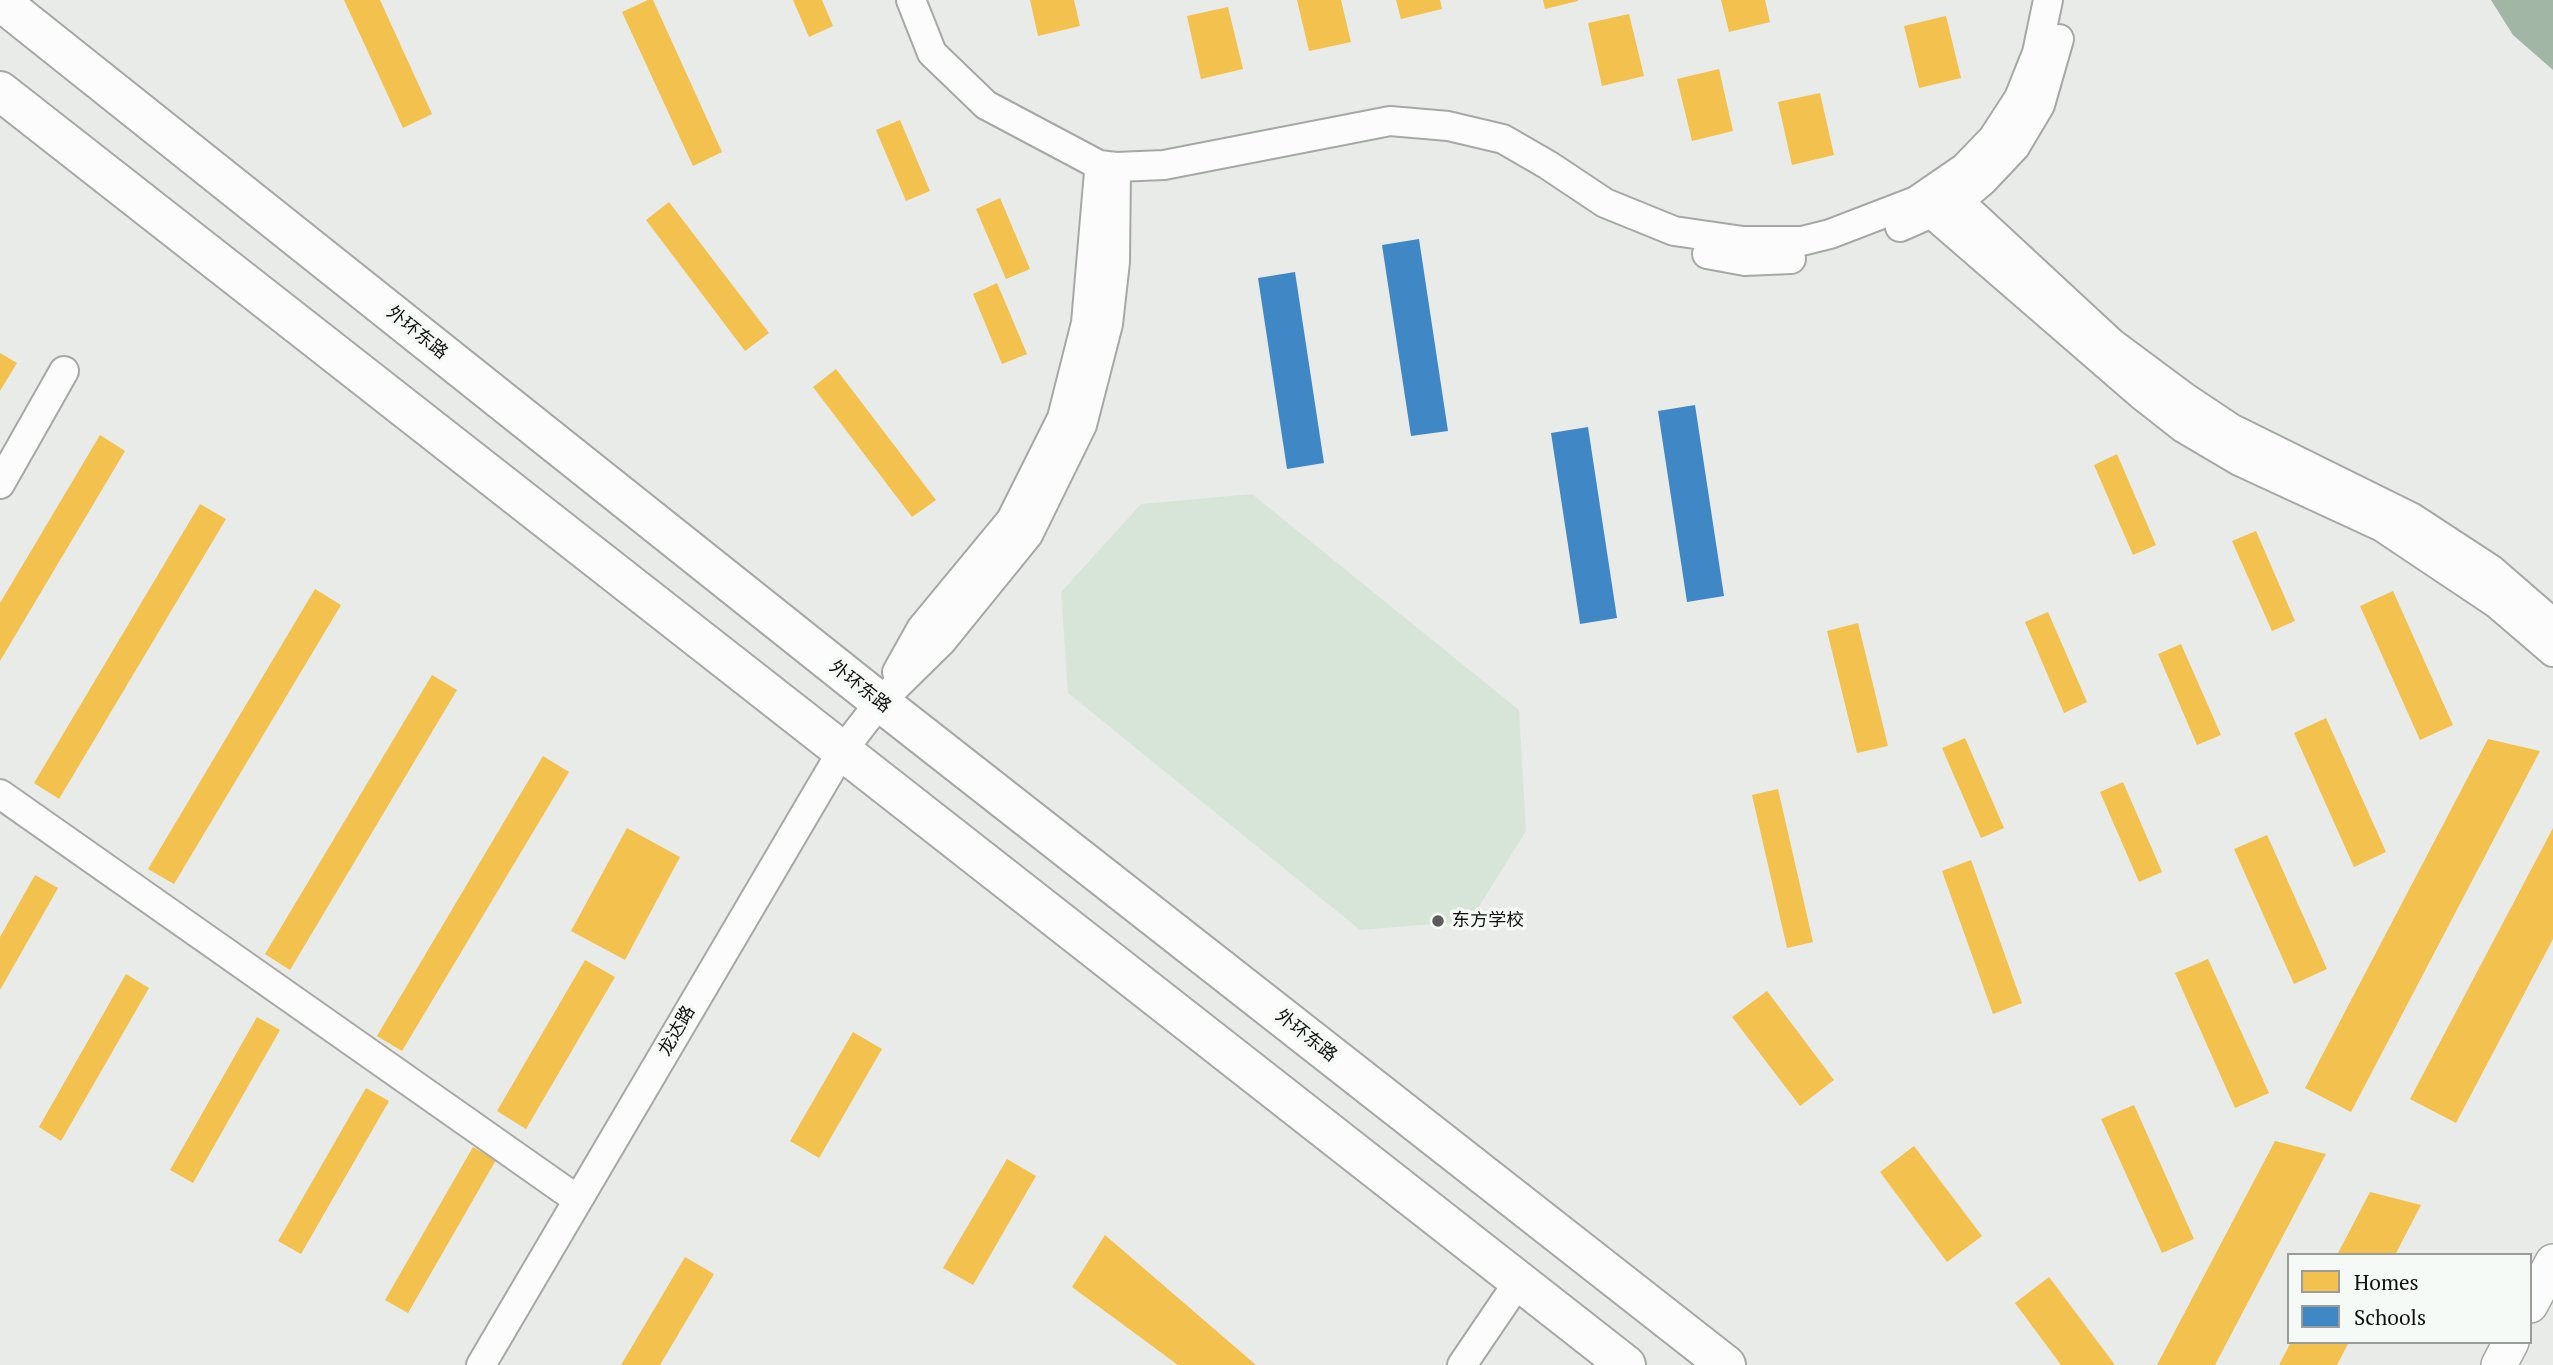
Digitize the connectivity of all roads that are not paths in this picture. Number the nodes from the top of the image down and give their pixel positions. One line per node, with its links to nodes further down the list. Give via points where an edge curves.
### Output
1 (911, 0): 6 (street, via 932,53 986,105)
2 (2048, 0): 7 (street, via 2019,98 1993,138 1964,168)
3 (2068, 0): 7 (street, via 2040,106 2015,147)
4 (0, 1): 13 (highway, 外环东路)
5 (0, 91): 14 (highway)
6 (1107, 174): 8 (street, via 1390,121 1448,125 1503,139 1605,203 1674,231 1743,241 1802,241); 13 (street, 龙达路, via 1115,262 1108,324 1082,425 1028,535 942,641)
7 (1951, 193): 8 (street); 11 (street, via 2112,344 2186,398 2231,428 2411,517 2492,570)
8 (1924, 207): 12 (street, via 2183,428 2239,461 2382,527 2497,604)
9 (64, 371): 10 (street)
10 (0, 484)
11 (2553, 623)
12 (2553, 652)
13 (880, 702): 14 (street, 龙达路); 24 (highway, 外环东路)
14 (842, 751): 16 (street, 龙达路); 18 (highway)
15 (0, 794): 16 (street)
16 (578, 1200): 21 (street, 龙达路)
17 (2553, 1262): 19 (main road)
18 (1518, 1281): 22 (street); 23 (highway)
19 (2532, 1302)
20 (2510, 1344): 25 (main road)
21 (481, 1365)
22 (1462, 1365)
23 (1626, 1365)
24 (1726, 1365)
25 (2499, 1365)

